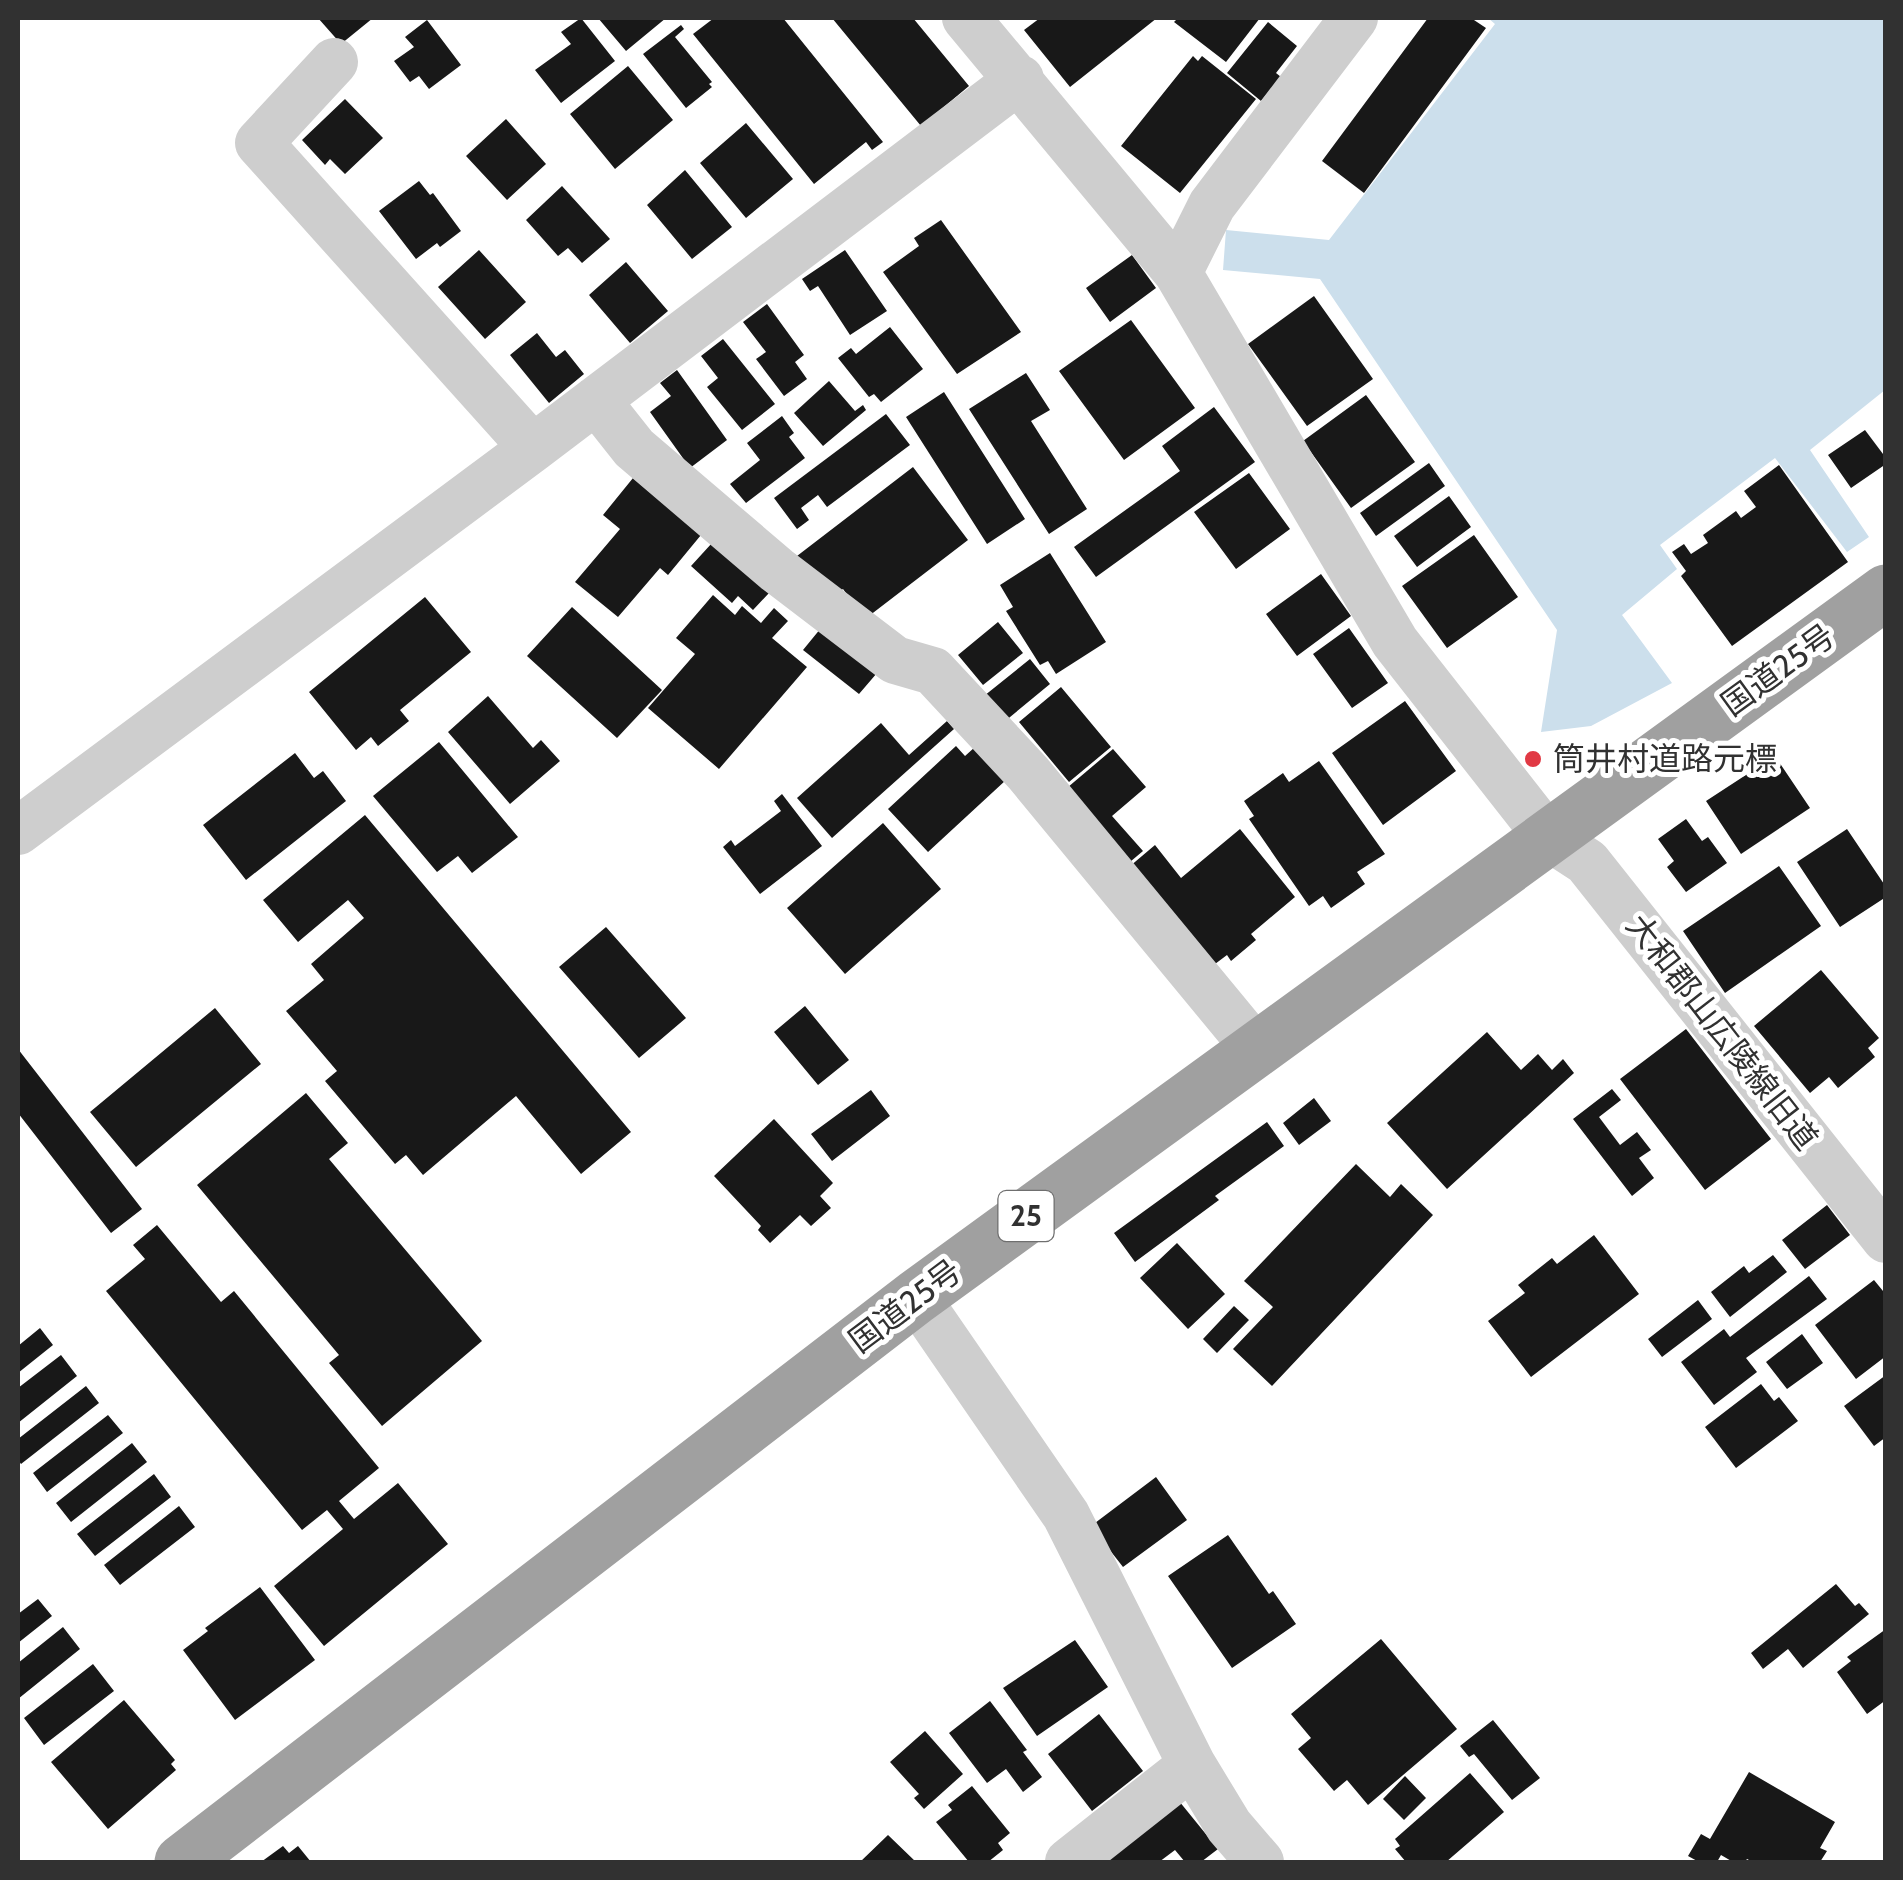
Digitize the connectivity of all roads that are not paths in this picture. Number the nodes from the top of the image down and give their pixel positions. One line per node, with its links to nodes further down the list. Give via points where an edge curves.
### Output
1 (966, 18): 4 (street, 大和郡山広陵線旧道)
2 (1354, 18): 5 (street, via 1212,205)
3 (334, 62): 7 (street, via 259,143)
4 (1020, 79): 5 (street, 大和郡山広陵線旧道); 6 (street)
5 (1178, 273): 10 (street, 大和郡山広陵線旧道, via 1394,642)
6 (596, 400): 7 (street); 11 (street, via 634,448 777,570 895,660 933,671 1028,772)
7 (533, 448): 9 (street)
8 (1886, 592): 10 (highway, 国道25号 / 25)
9 (18, 831)
10 (1547, 836): 11 (highway, 国道25号 / 25); 12 (street, 大和郡山広陵線旧道, via 1587,862)
11 (1255, 1048): 13 (highway, 国道25号 / 25)
12 (1886, 1239)
13 (916, 1297): 14 (street, via 1066,1515); 15 (highway, 国道25号 / 25)
14 (1192, 1765): 16 (street); 17 (street)
15 (182, 1862)
16 (1069, 1862)
17 (1260, 1862)

